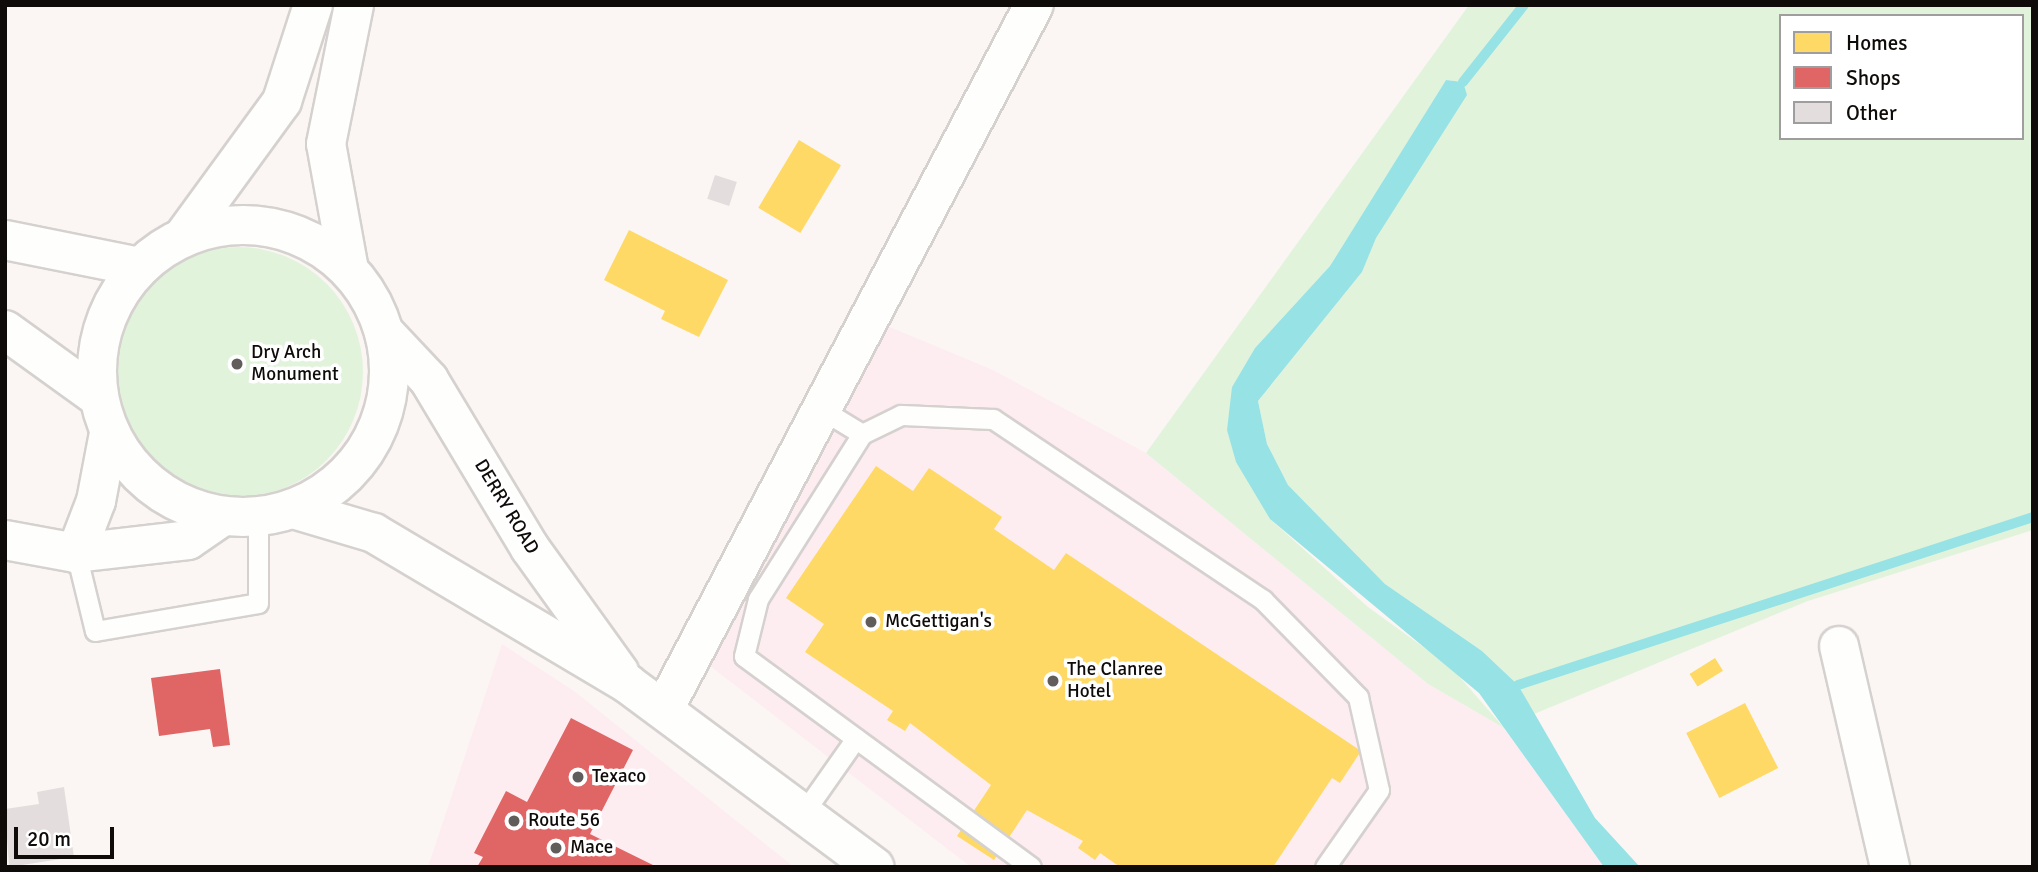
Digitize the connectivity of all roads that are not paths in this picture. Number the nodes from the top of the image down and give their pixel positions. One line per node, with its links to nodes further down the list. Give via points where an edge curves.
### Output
1 (313, 5): 4 (main road, via 282,101)
2 (354, 5): 7 (main road, via 326,144)
3 (1034, 5): 10 (main road)
4 (183, 237): 6 (main road); 7 (main road, via 247,225 283,230 319,246)
5 (5, 240): 6 (main road)
6 (139, 267): 11 (main road, via 103,327)
7 (349, 270): 9 (main road)
8 (5, 330): 11 (main road)
9 (384, 332): 13 (main road, via 389,367 374,436 326,492); 17 (main road, DERRY ROAD, via 429,380 530,548)
10 (821, 409): 12 (lane); 18 (main road)
11 (104, 415): 13 (main road, DERRY ROAD, via 129,464 157,490); 15 (main road, via 96,501)
12 (862, 434): 19 (lane, via 758,599 744,656); 23 (lane, via 901,415 993,419 1263,600 1358,697 1379,790)
13 (258, 514): 15 (main road, via 188,540); 15 (lane, via 258,603 95,631); 17 (main road, DERRY ROAD, via 374,533)
14 (5, 540): 15 (main road)
15 (76, 553)
16 (1839, 646): 24 (main road)
17 (628, 684): 18 (main road, DERRY ROAD)
18 (664, 709): 20 (main road, DERRY ROAD)
19 (856, 738): 20 (lane); 22 (lane)
20 (804, 812): 21 (main road, DERRY ROAD)
21 (857, 862)
22 (1031, 867)
23 (1325, 867)
24 (1890, 867)

